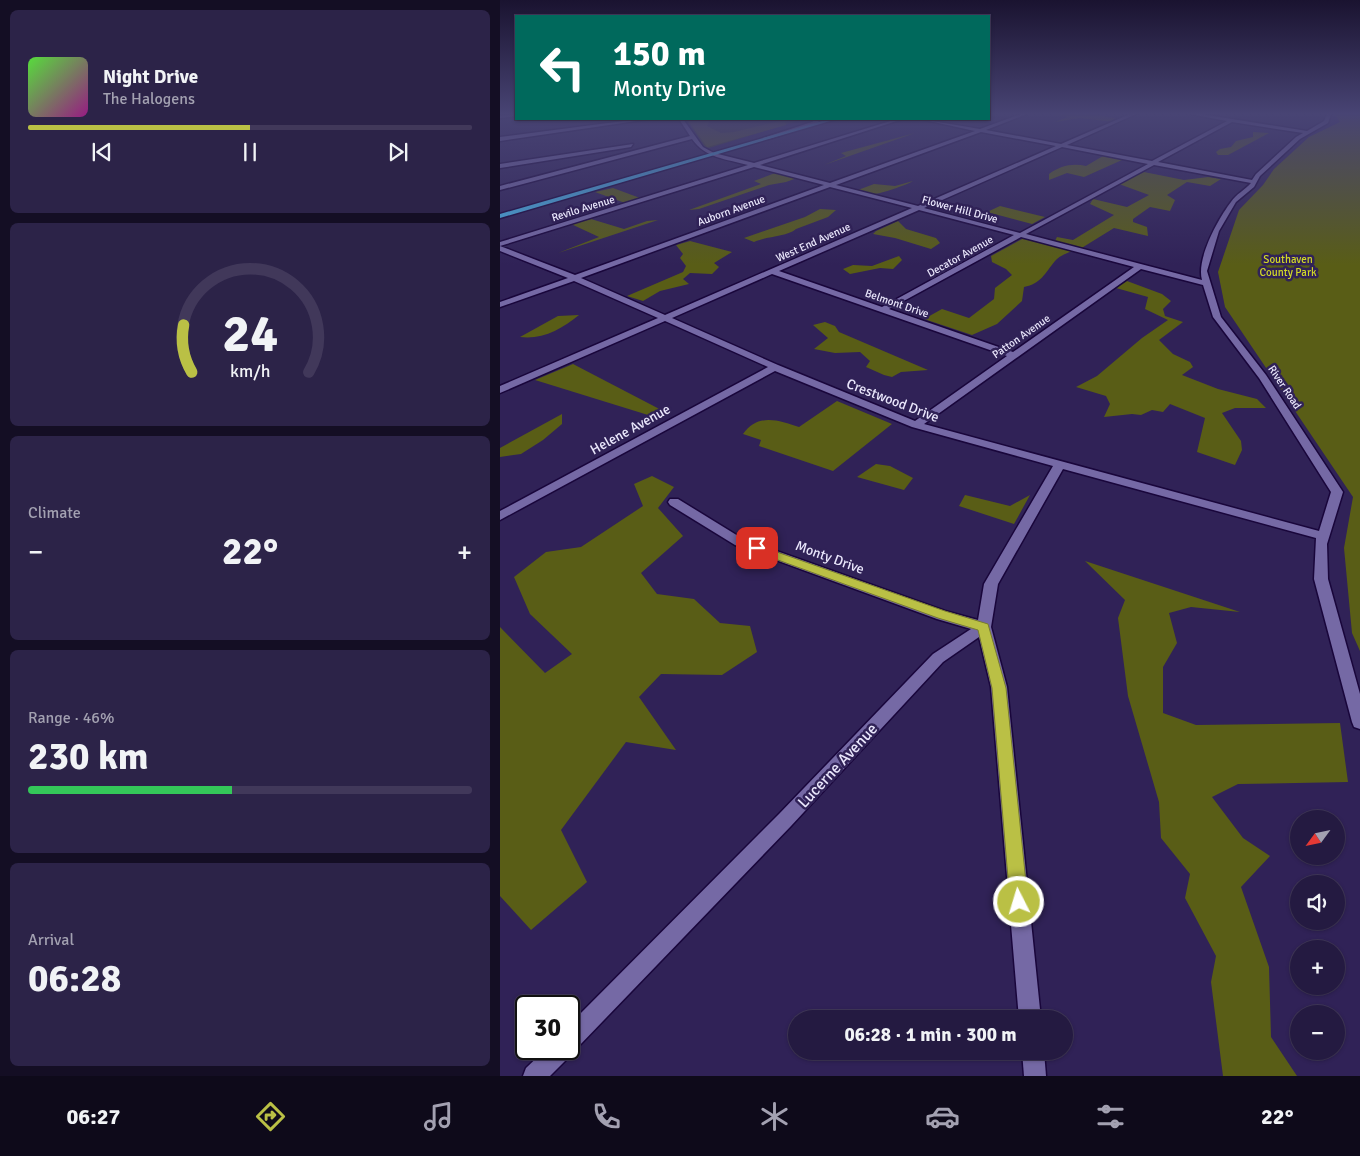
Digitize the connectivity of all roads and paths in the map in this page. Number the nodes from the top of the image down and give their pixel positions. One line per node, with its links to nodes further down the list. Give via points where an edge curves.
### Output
1 (589, 164): 13 (street)
2 (667, 164): 15 (highway)
3 (671, 164): 16 (highway)
4 (751, 164): 10 (street, Flower Hill Drive)
5 (887, 164): 12 (street, Auborn Avenue)
6 (1020, 164): 14 (street, West End Avenue)
7 (1150, 164): 17 (street, Decator Avenue)
8 (1158, 164): 11 (street)
9 (1270, 164): 11 (street, River Road)
10 (754, 165): 12 (street, Flower Hill Drive); 18 (street, Revilo Avenue)
11 (1253, 182): 22 (street, River Road, via 1234,201 1216,231 1203,270)
12 (830, 185): 14 (street, Flower Hill Drive); 21 (street, Auborn Avenue)
13 (500, 188)
14 (918, 208): 17 (street, Flower Hill Drive); 20 (street, West End Avenue)
15 (500, 210)
16 (500, 216)
17 (1021, 235): 19 (street, Flower Hill Drive); 24 (street, Decator Avenue)
18 (500, 246): 21 (street, Crestwood Drive)
19 (1140, 266): 22 (street, Flower Hill Drive); 26 (street, Patton Avenue)
20 (773, 272): 24 (street, Belmont Drive); 25 (street, West End Avenue)
21 (575, 278): 23 (street, Auborn Avenue); 25 (street, Crestwood Drive)
22 (1208, 284): 33 (street, River Road, via 1217,317 1263,377 1337,492)
23 (500, 305)
24 (882, 310): 26 (street, Belmont Drive)
25 (665, 318): 27 (street, Crestwood Drive); 28 (street, West End Avenue)
26 (1013, 355): 29 (street, Patton Avenue)
27 (775, 367): 29 (street, Crestwood Drive); 32 (street, Helene Avenue)
28 (500, 390)
29 (916, 426): 30 (street, Crestwood Drive)
30 (1060, 464): 33 (street, Crestwood Drive); 34 (street, via 991,584)
31 (674, 502): 34 (street, Monty Drive, via 739,542)
32 (500, 516)
33 (1323, 536): 35 (street, River Road, via 1321,580)
34 (984, 627): 36 (street, via 999,688); 37 (street, Lucerne Avenue, via 938,658)
35 (1360, 722)
36 (1029, 1010)
37 (580, 1029)
38 (550, 1060): 40 (street)
39 (1034, 1060): 41 (street)
40 (534, 1076)
41 (1035, 1076)

